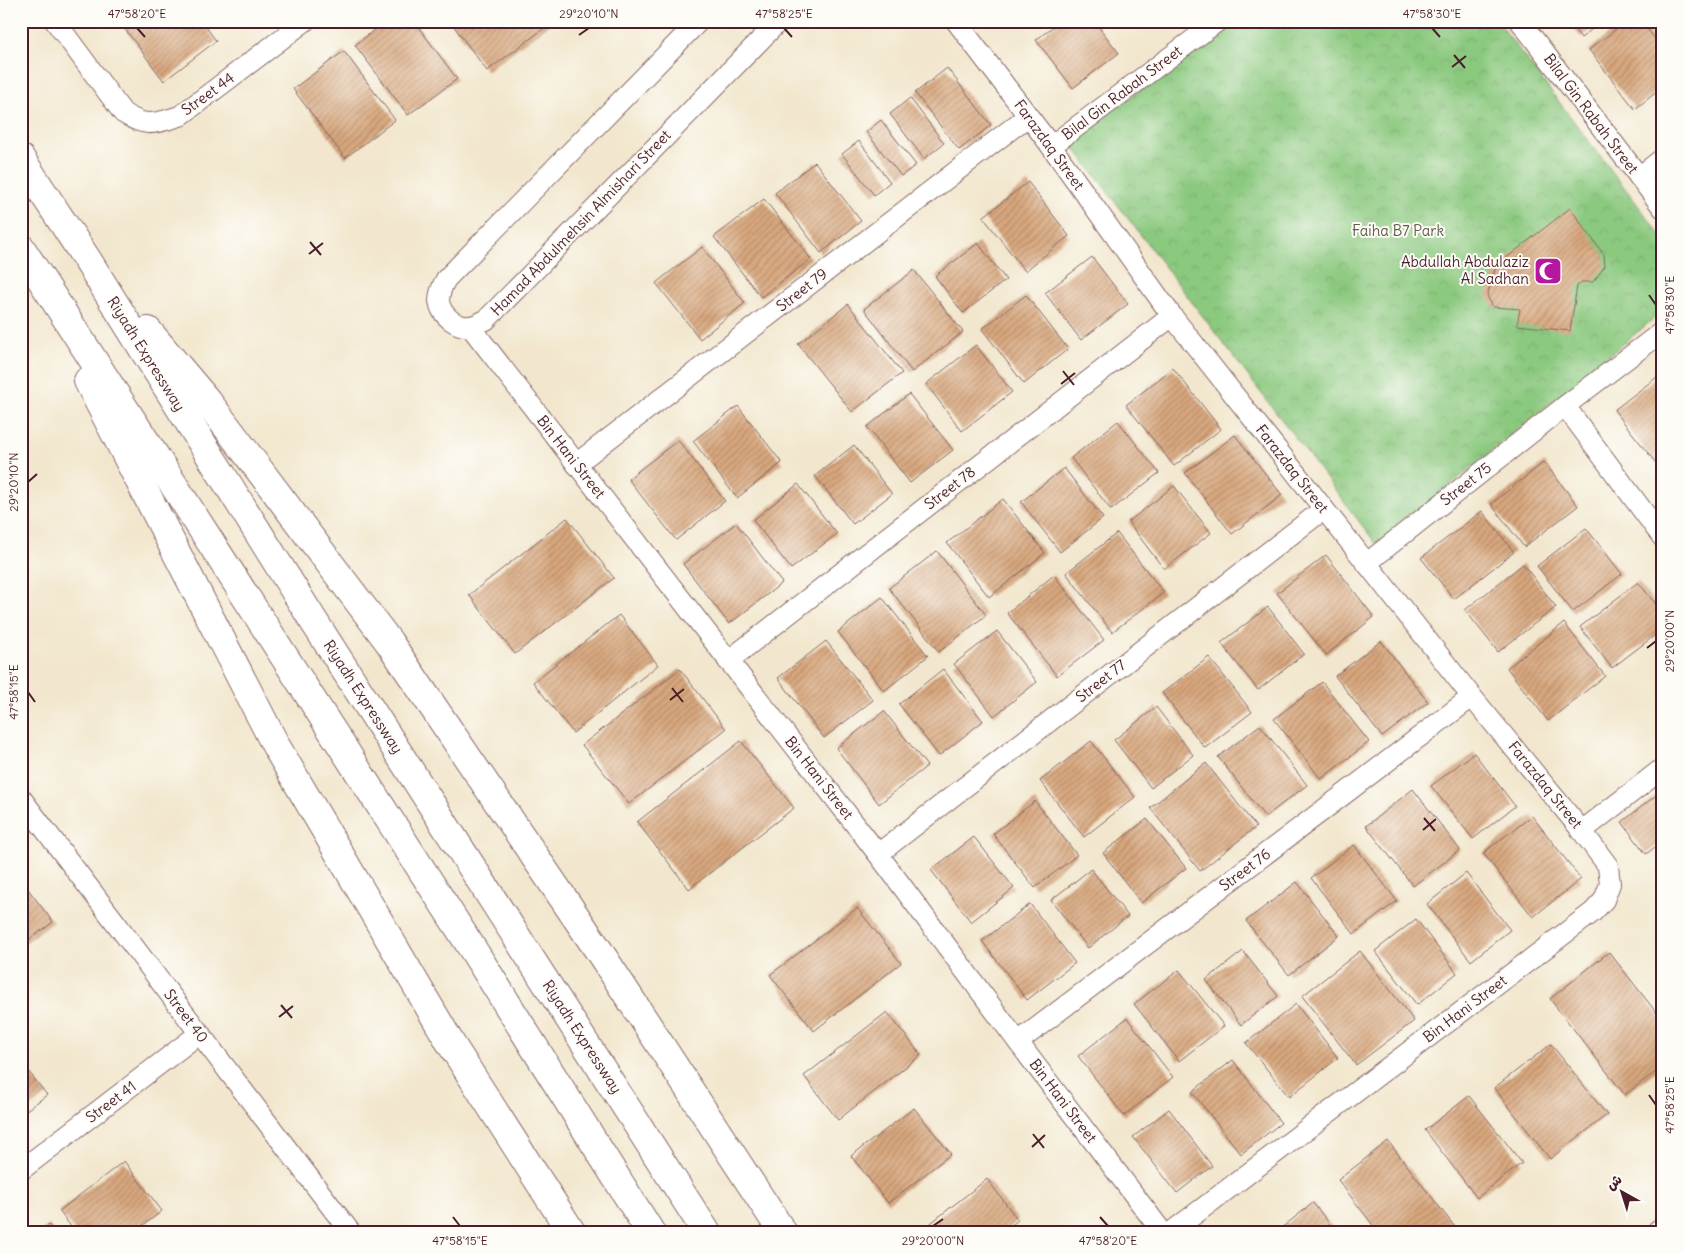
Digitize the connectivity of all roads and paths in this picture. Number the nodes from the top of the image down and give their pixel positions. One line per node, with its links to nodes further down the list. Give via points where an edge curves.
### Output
1 (55, 21): 2 (street, Street 44, via 123,113 138,123 157,123 180,116)
2 (305, 21)
3 (699, 21): 17 (street, via 446,279 440,289 442,310 458,324)
4 (779, 21): 17 (street, Hamad Abdulmehsin Almishari Street, via 486,320)
5 (956, 21): 8 (street, Farazdaq Street)
6 (1218, 21): 9 (street, Bilal Gin Rabah Street)
7 (1520, 21): 12 (street, Bilal Gin Rabah Street)
8 (1028, 116): 9 (street, Farazdaq Street); 20 (street, Street 79)
9 (1051, 146): 16 (street, Farazdaq Street)
10 (1663, 158): 12 (street)
11 (21, 159): 15 (highway, Riyadh Expressway)
12 (1639, 177): 13 (street, Bilal Gin Rabah Street)
13 (1663, 208)
14 (21, 250): 35 (highway, via 276,746 451,1044); 36 (highway, via 472,948)
15 (88, 261): 37 (highway, Riyadh Expressway); 38 (highway, via 208,402 389,642 599,952)
16 (1172, 316): 21 (street, Farazdaq Street); 24 (street, Street 78)
17 (470, 326): 20 (street, Bin Hani Street)
18 (1663, 331): 19 (street, Street 75)
19 (1565, 406): 22 (street); 23 (street, Street 75)
20 (576, 464): 24 (street, Bin Hani Street)
21 (1324, 509): 23 (street, Farazdaq Street); 29 (street, Street 77)
22 (1663, 538)
23 (1367, 563): 25 (street, Farazdaq Street)
24 (728, 661): 29 (street, Bin Hani Street)
25 (1472, 697): 28 (street, Farazdaq Street); 32 (street, Street 76)
26 (1663, 768): 28 (street)
27 (21, 798): 31 (street, Street 40)
28 (1582, 831): 30 (street, Farazdaq Street, via 1608,866 1610,884 1604,900)
29 (878, 854): 32 (street, Bin Hani Street)
30 (1592, 912): 40 (street, Bin Hani Street)
31 (200, 1034): 33 (street, Street 41); 34 (street, Street 40)
32 (1018, 1042): 39 (street, Bin Hani Street)
33 (21, 1170)
34 (344, 1230)
35 (572, 1233)
36 (651, 1233)
37 (707, 1233)
38 (783, 1233)
39 (1163, 1233)
40 (1170, 1233)

